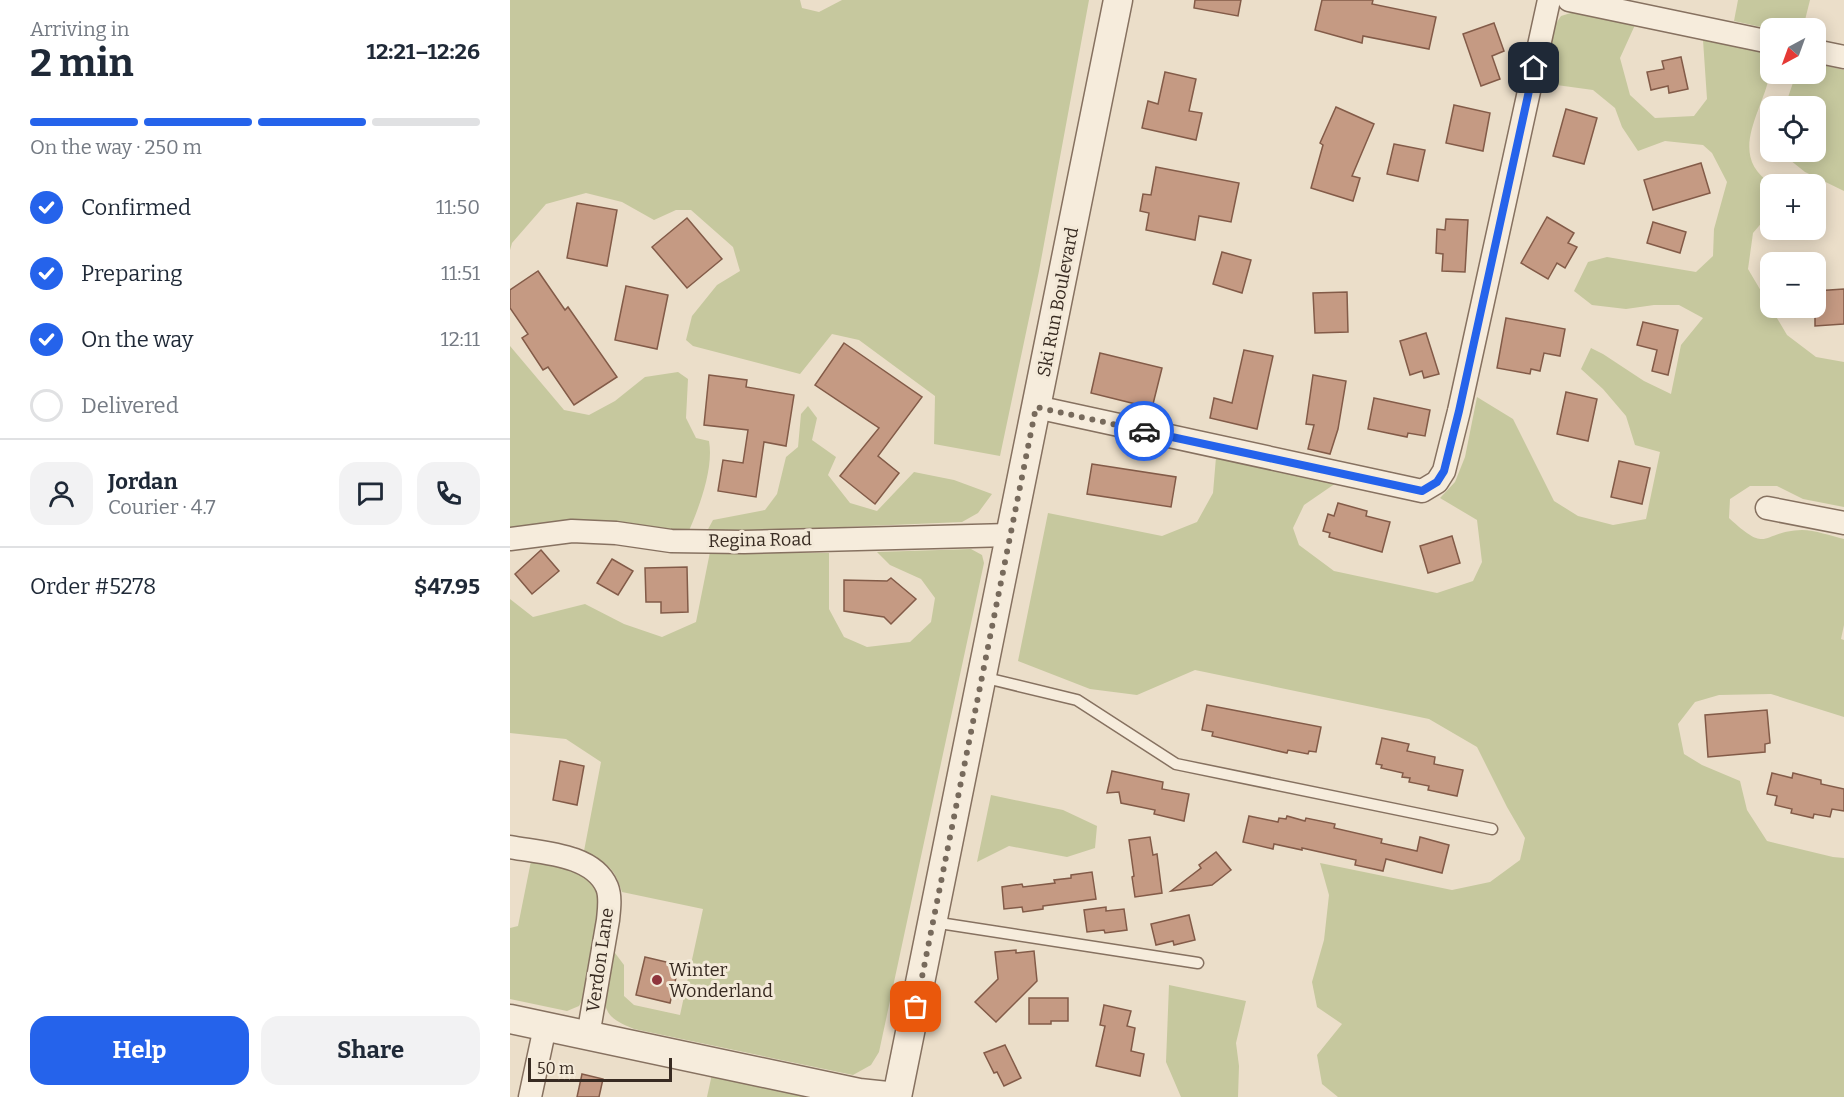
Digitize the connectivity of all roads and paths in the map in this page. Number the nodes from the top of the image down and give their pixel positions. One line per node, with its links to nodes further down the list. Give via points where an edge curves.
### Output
1 (1118, 0): 7 (street, Ski Run Boulevard)
2 (1549, 0): 7 (street, via 1459,411 1444,471 1437,482 1422,491)
3 (1569, 0): 4 (street)
4 (1760, 40)
5 (1826, 53): 6 (street)
6 (1844, 57)
7 (1036, 407): 10 (street, Ski Run Boulevard)
8 (1767, 508): 9 (street)
9 (1844, 523)
10 (1010, 535): 11 (street, Regina Road, via 744,542 671,541 572,531); 12 (street, Ski Run Boulevard)
11 (510, 539)
12 (982, 677): 13 (lane, via 1077,700 1176,764); 15 (street, Ski Run Boulevard)
13 (1492, 829)
14 (510, 847): 19 (street, Verdon Lane, via 577,860 596,869 608,888 608,920)
15 (933, 922): 16 (lane); 21 (street, Ski Run Boulevard)
16 (1198, 963)
17 (510, 1019): 18 (street)
18 (545, 1027): 19 (street); 20 (street)
19 (588, 1036): 21 (street, via 859,1093)
20 (531, 1097)
21 (898, 1097)

